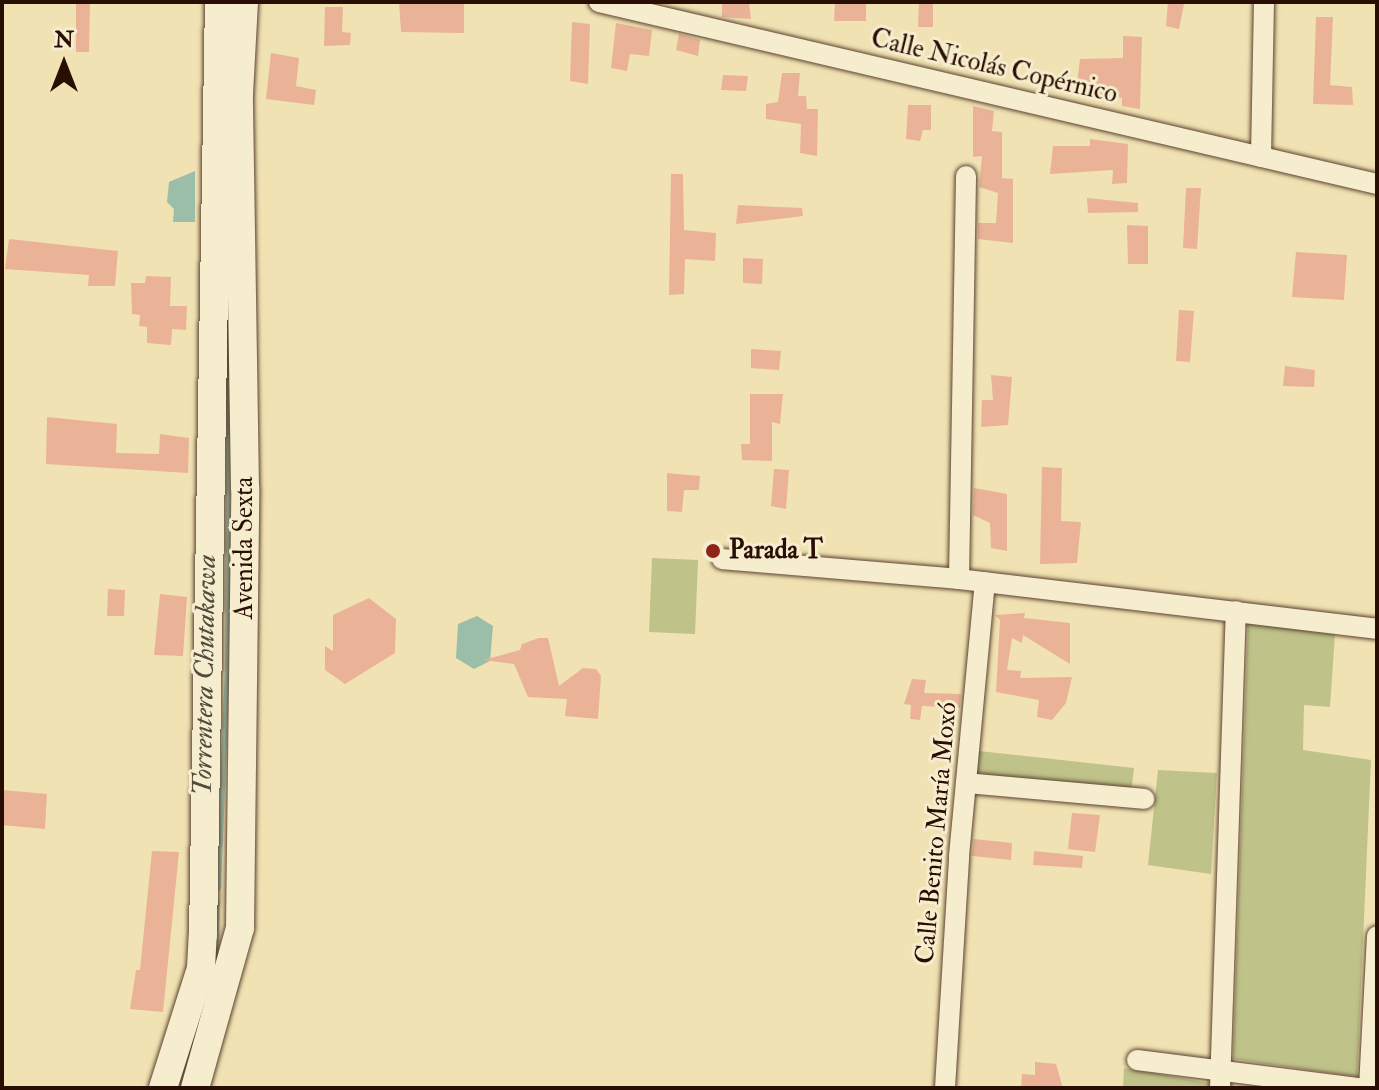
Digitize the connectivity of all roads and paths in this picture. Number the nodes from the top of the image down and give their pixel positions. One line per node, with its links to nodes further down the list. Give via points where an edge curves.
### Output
1 (219, 2): 8 (street, Avenida Sexta)
2 (244, 2): 8 (street, Avenida Sexta)
3 (599, 2): 5 (street, Calle Nicolás Copérnico)
4 (1264, 2): 5 (street)
5 (1261, 157): 7 (street, Calle Nicolás Copérnico)
6 (966, 176): 10 (street)
7 (1377, 184)
8 (230, 243): 19 (street, Avenida Sexta, via 201,968); 20 (street, Avenida Sexta, via 245,488 240,928)
9 (722, 559): 10 (street)
10 (959, 579): 11 (street)
11 (985, 582): 12 (street); 14 (street, Calle Benito María Moxó)
12 (1236, 611): 13 (street); 18 (street)
13 (1377, 629)
14 (966, 783): 15 (street); 21 (street, Calle Benito María Moxó)
15 (1144, 799)
16 (1377, 936): 23 (street)
17 (1137, 1060): 18 (street)
18 (1220, 1078): 22 (street)
19 (163, 1088)
20 (195, 1088)
21 (945, 1088)
22 (1359, 1088)
23 (1369, 1088)

